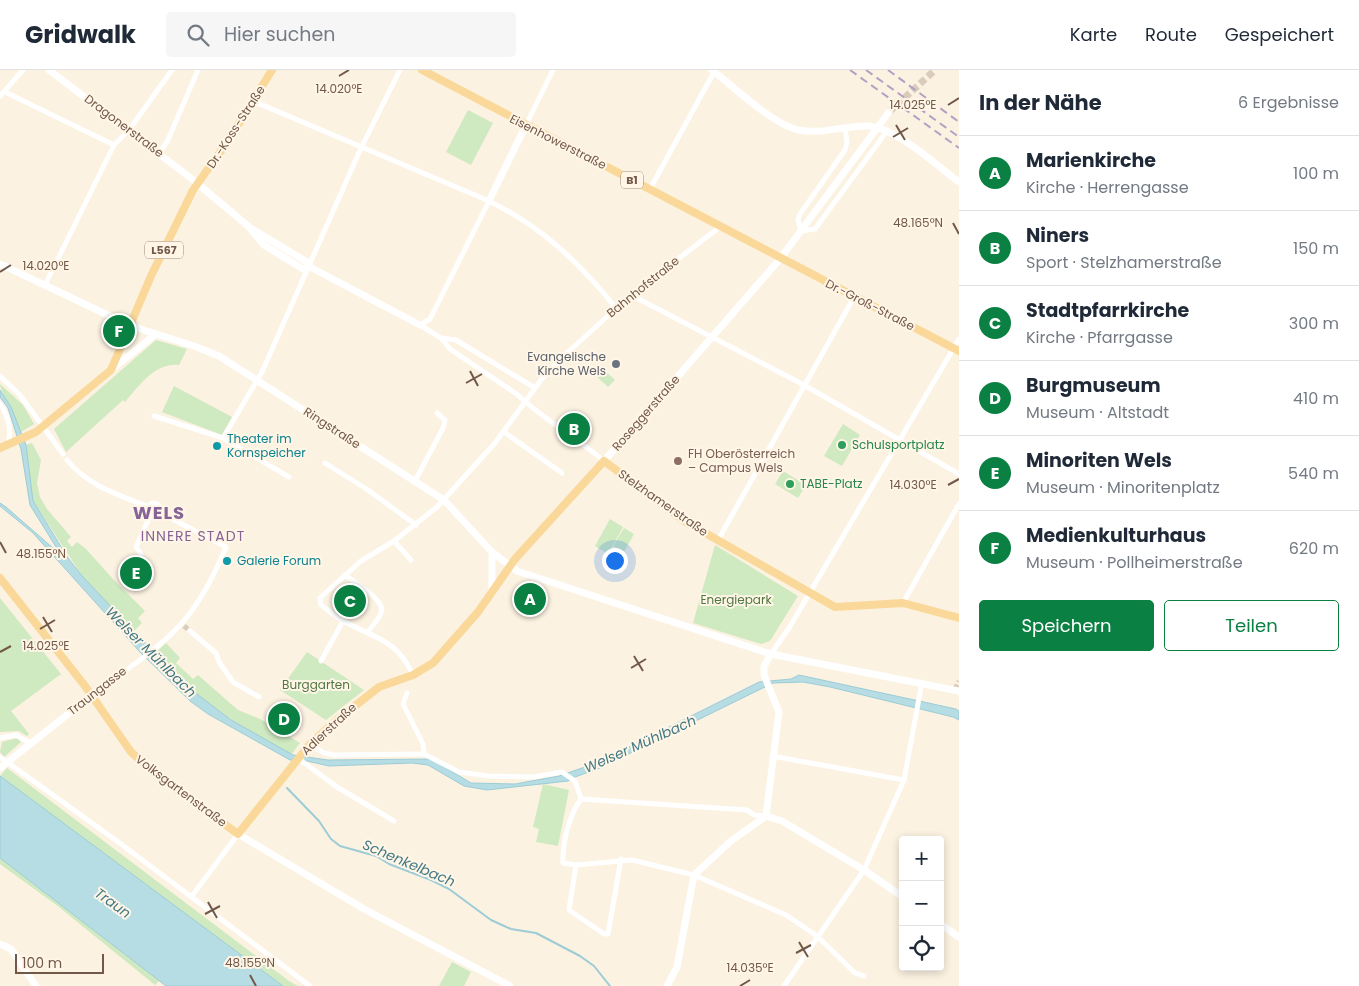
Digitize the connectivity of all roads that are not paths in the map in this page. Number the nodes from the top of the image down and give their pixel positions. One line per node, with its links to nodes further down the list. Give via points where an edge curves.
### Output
1 (24, 70): 10 (street)
2 (49, 70): 15 (street, Dragonerstraße)
3 (172, 70): 15 (street)
4 (198, 70): 19 (street, via 167,142)
5 (272, 70): 11 (main road, Dr.-Koss-Straße / L567)
6 (400, 70): 18 (street)
7 (422, 70): 13 (main road, Eisenhowerstraße / B1)
8 (553, 70): 13 (street)
9 (713, 71): 14 (street, via 793,129 810,132); 22 (street)
10 (1, 96): 17 (street, via 47,112)
11 (253, 101): 18 (street); 21 (main road, Dr.-Koss-Straße / L567)
12 (889, 112): 25 (street, Roseggerstraße)
13 (526, 125): 22 (main road, Eisenhowerstraße / B1); 23 (street)
14 (845, 128): 16 (street, via 868,126); 25 (street, via 847,142 844,150 800,214)
15 (129, 130): 17 (street); 19 (street, Dragonerstraße)
16 (885, 130): 20 (street); 25 (street, via 815,229)
17 (114, 145): 29 (street)
18 (360, 148): 23 (street); 28 (street)
19 (159, 153): 21 (street, Dragonerstraße)
20 (959, 182)
21 (198, 184): 28 (street, Dragonerstraße, via 248,226 264,245 303,269); 34 (main road, L567, via 151,276)
22 (650, 189): 24 (main road, Eisenhowerstraße / B1)
23 (489, 201): 32 (street, via 537,228 584,269); 33 (street, via 430,318)
24 (721, 226): 26 (main road, B1); 30 (street, Bahnhofstraße)
25 (801, 231): 26 (street, Roseggerstraße)
26 (780, 259): 31 (main road, Dr.-Groß-Straße / B1); 36 (street, Roseggerstraße)
27 (0, 264): 29 (street, Ringstraße)
28 (310, 266): 33 (street); 42 (street)
29 (45, 285): 34 (street, Ringstraße)
30 (631, 295): 32 (street, Bahnhofstraße); 36 (street)
31 (854, 297): 39 (main road, Dr.-Groß-Straße / B1); 43 (street)
32 (616, 308): 44 (street, Bahnhofstraße)
33 (420, 325): 37 (street)
34 (131, 326): 35 (street, Ringstraße); 40 (main road, L567)
35 (156, 334): 40 (street); 42 (street, Ringstraße, via 207,351)
36 (713, 337): 43 (street); 56 (street, Roseggerstraße)
37 (441, 338): 44 (street, via 456,340); 45 (street, Stelzhamerstraße, via 450,350 518,395)
38 (959, 339): 39 (street)
39 (956, 350): 52 (street)
40 (111, 370): 49 (main road, L567)
41 (0, 376): 49 (street)
42 (258, 381): 51 (street); 61 (street, Ringstraße)
43 (804, 385): 52 (street); 68 (street)
44 (535, 388): 45 (street, Bahnhofstraße)
45 (524, 403): 50 (street, Bahnhofstraße); 56 (street, Stelzhamerstraße, via 552,425 570,433)
46 (0, 404): 53 (street, via 8,419 10,436)
47 (437, 413): 61 (street, via 445,420 443,428)
48 (154, 416): 51 (street)
49 (44, 426): 53 (main road, L567); 54 (street)
50 (504, 432): 58 (street); 62 (street, Bahnhofstraße)
51 (223, 438): 60 (street)
52 (898, 440): 59 (street); 77 (street)
53 (4, 446)
54 (63, 454)
55 (67, 460): 64 (street, via 96,485)
56 (604, 461): 68 (main road, Stelzhamerstraße, via 672,512); 73 (main road, Roseggerstraße)
57 (325, 463): 67 (street)
58 (562, 473)
59 (959, 474)
60 (289, 477)
61 (415, 481): 62 (street, Ringstraße)
62 (444, 500): 67 (street, Bahnhofstraße); 70 (street, Ringstraße)
63 (959, 504): 78 (street)
64 (149, 507): 65 (street, via 156,504); 66 (street)
65 (159, 512): 66 (street); 89 (street, Traungasse, via 226,547 217,569 183,625)
66 (152, 514): 71 (street, via 136,547)
67 (416, 525): 69 (street, Bahnhofstraße)
68 (718, 540): 77 (main road, Stelzhamerstraße)
69 (394, 541): 72 (street); 74 (street, Bahnhofstraße)
70 (492, 552): 73 (street, Ringstraße); 76 (street)
71 (141, 554)
72 (411, 560)
73 (510, 567): 76 (main road, Adlerstraße); 83 (street, Ringstraße)
74 (345, 575): 80 (street, Bahnhofstraße, via 320,598 320,605); 82 (street, via 378,600 382,607)
75 (0, 578): 89 (main road, Volksgartenstraße)
76 (492, 592): 85 (main road, Adlerstraße, via 433,663)
77 (809, 593): 78 (main road, Stelzhamerstraße, via 840,608); 83 (street)
78 (903, 603): 79 (main road, Stelzhamerstraße)
79 (959, 618)
80 (343, 621): 82 (street); 84 (street)
81 (190, 631): 90 (street, via 216,653 234,682)
82 (368, 632): 85 (street, via 402,654)
83 (771, 654): 86 (street, Ringstraße); 95 (street, via 764,666 764,679 778,712)
84 (321, 661)
85 (413, 675): 93 (main road, Adlerstraße, via 379,687)
86 (922, 682): 87 (street, Ringstraße); 99 (street)
87 (959, 691)
88 (407, 693): 94 (street, via 403,704 423,744)
89 (92, 695): 92 (street, Traungasse); 103 (main road, Volksgartenstraße, via 131,752)
90 (259, 697)
91 (0, 738): 92 (street, via 16,735)
92 (30, 743): 98 (street, Traungasse)
93 (310, 744): 94 (street, via 334,755); 97 (main road, Adlerstraße)
94 (424, 754): 100 (street, via 459,772 484,776 533,777 564,773 575,781)
95 (772, 756): 99 (street); 101 (street)
96 (0, 757): 109 (street)
97 (300, 759): 102 (street, via 337,787); 103 (main road, Adlerstraße)
98 (0, 768)
99 (904, 780): 106 (street)
100 (581, 800): 101 (street, via 747,810); 105 (street, via 576,806 564,847 563,863)
101 (766, 816): 106 (street, via 782,821); 107 (street, via 731,841)
102 (394, 821)
103 (238, 834): 109 (street, Adlerstraße); 117 (street, via 364,909)
104 (621, 859): 105 (street); 105 (street, via 608,934 569,910); 107 (street)
105 (576, 865)
106 (864, 870): 108 (street); 111 (street)
107 (694, 875): 111 (street, via 761,902); 118 (street, via 677,967)
108 (899, 894)
109 (192, 896): 116 (street)
110 (943, 926): 112 (street)
111 (817, 936): 114 (street, via 855,973); 119 (street)
112 (959, 937)
113 (0, 943): 115 (street, via 11,949)
114 (864, 976)
115 (36, 986)
116 (310, 986)
117 (510, 986)
118 (667, 986)
119 (784, 986)

